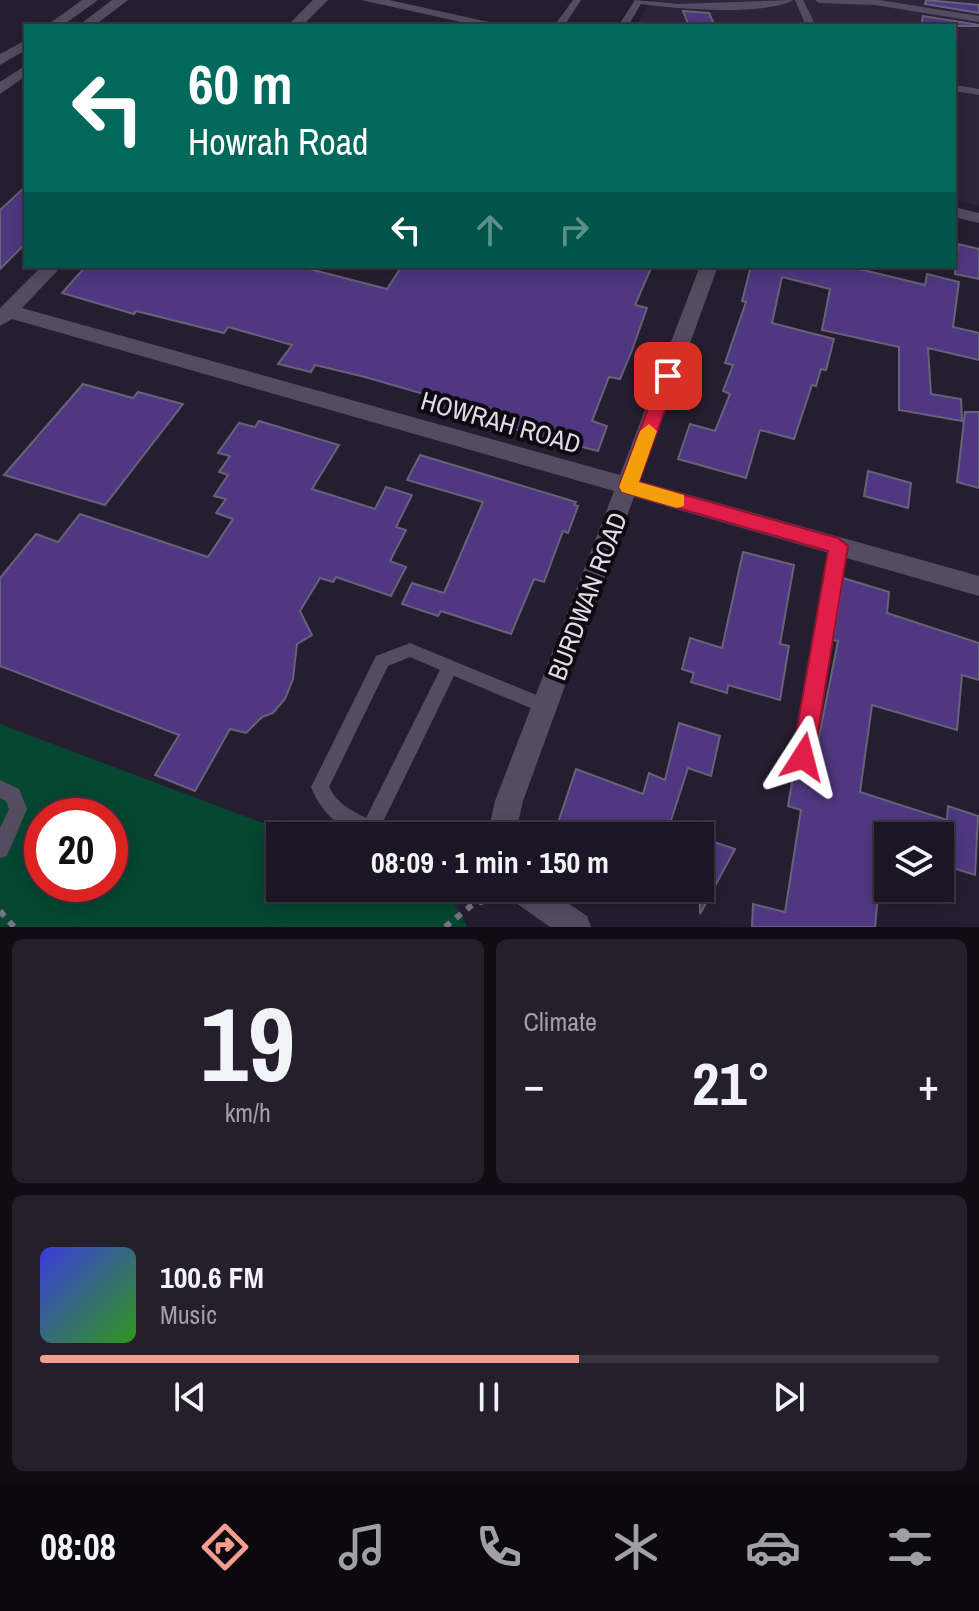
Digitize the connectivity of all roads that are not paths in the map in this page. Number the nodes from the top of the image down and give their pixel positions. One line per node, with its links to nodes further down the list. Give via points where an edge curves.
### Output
1 (91, 0): 13 (street)
2 (121, 0): 14 (street)
3 (321, 0): 15 (street)
4 (368, 0): 11 (street)
5 (577, 0): 17 (lane)
6 (639, 0): 10 (lane); 18 (lane)
7 (789, 0): 10 (lane, via 679,7)
8 (799, 0): 19 (lane)
9 (819, 0): 12 (lane, via 875,2)
10 (660, 1)
11 (390, 2): 16 (street)
12 (979, 19)
13 (56, 24)
14 (88, 24)
15 (296, 24)
16 (491, 24)
17 (560, 24)
18 (624, 24)
19 (810, 24)
20 (24, 45): 21 (street)
21 (0, 61)
22 (24, 71): 24 (street)
23 (956, 88): 25 (lane)
24 (0, 89)
25 (979, 92)
26 (956, 212): 27 (street)
27 (979, 218)
28 (51, 268): 30 (street)
29 (708, 268): 31 (street, BURDWAN ROAD)
30 (4, 315): 31 (street, HOWRAH ROAD)
31 (628, 487): 32 (street, HOWRAH ROAD); 35 (street, BURDWAN ROAD)
32 (838, 546): 33 (street, HOWRAH ROAD); 36 (lane)
33 (979, 586)
34 (451, 666): 35 (lane); 38 (lane, via 410,650 382,661 320,787 336,812); 39 (lane)
35 (545, 706): 40 (street, BURDWAN ROAD)
36 (803, 757)
37 (0, 789): 41 (lane, via 13,795 18,809)
38 (357, 822)
39 (373, 822)
40 (504, 822)
41 (0, 849)
42 (533, 902): 43 (street)
43 (576, 927)

